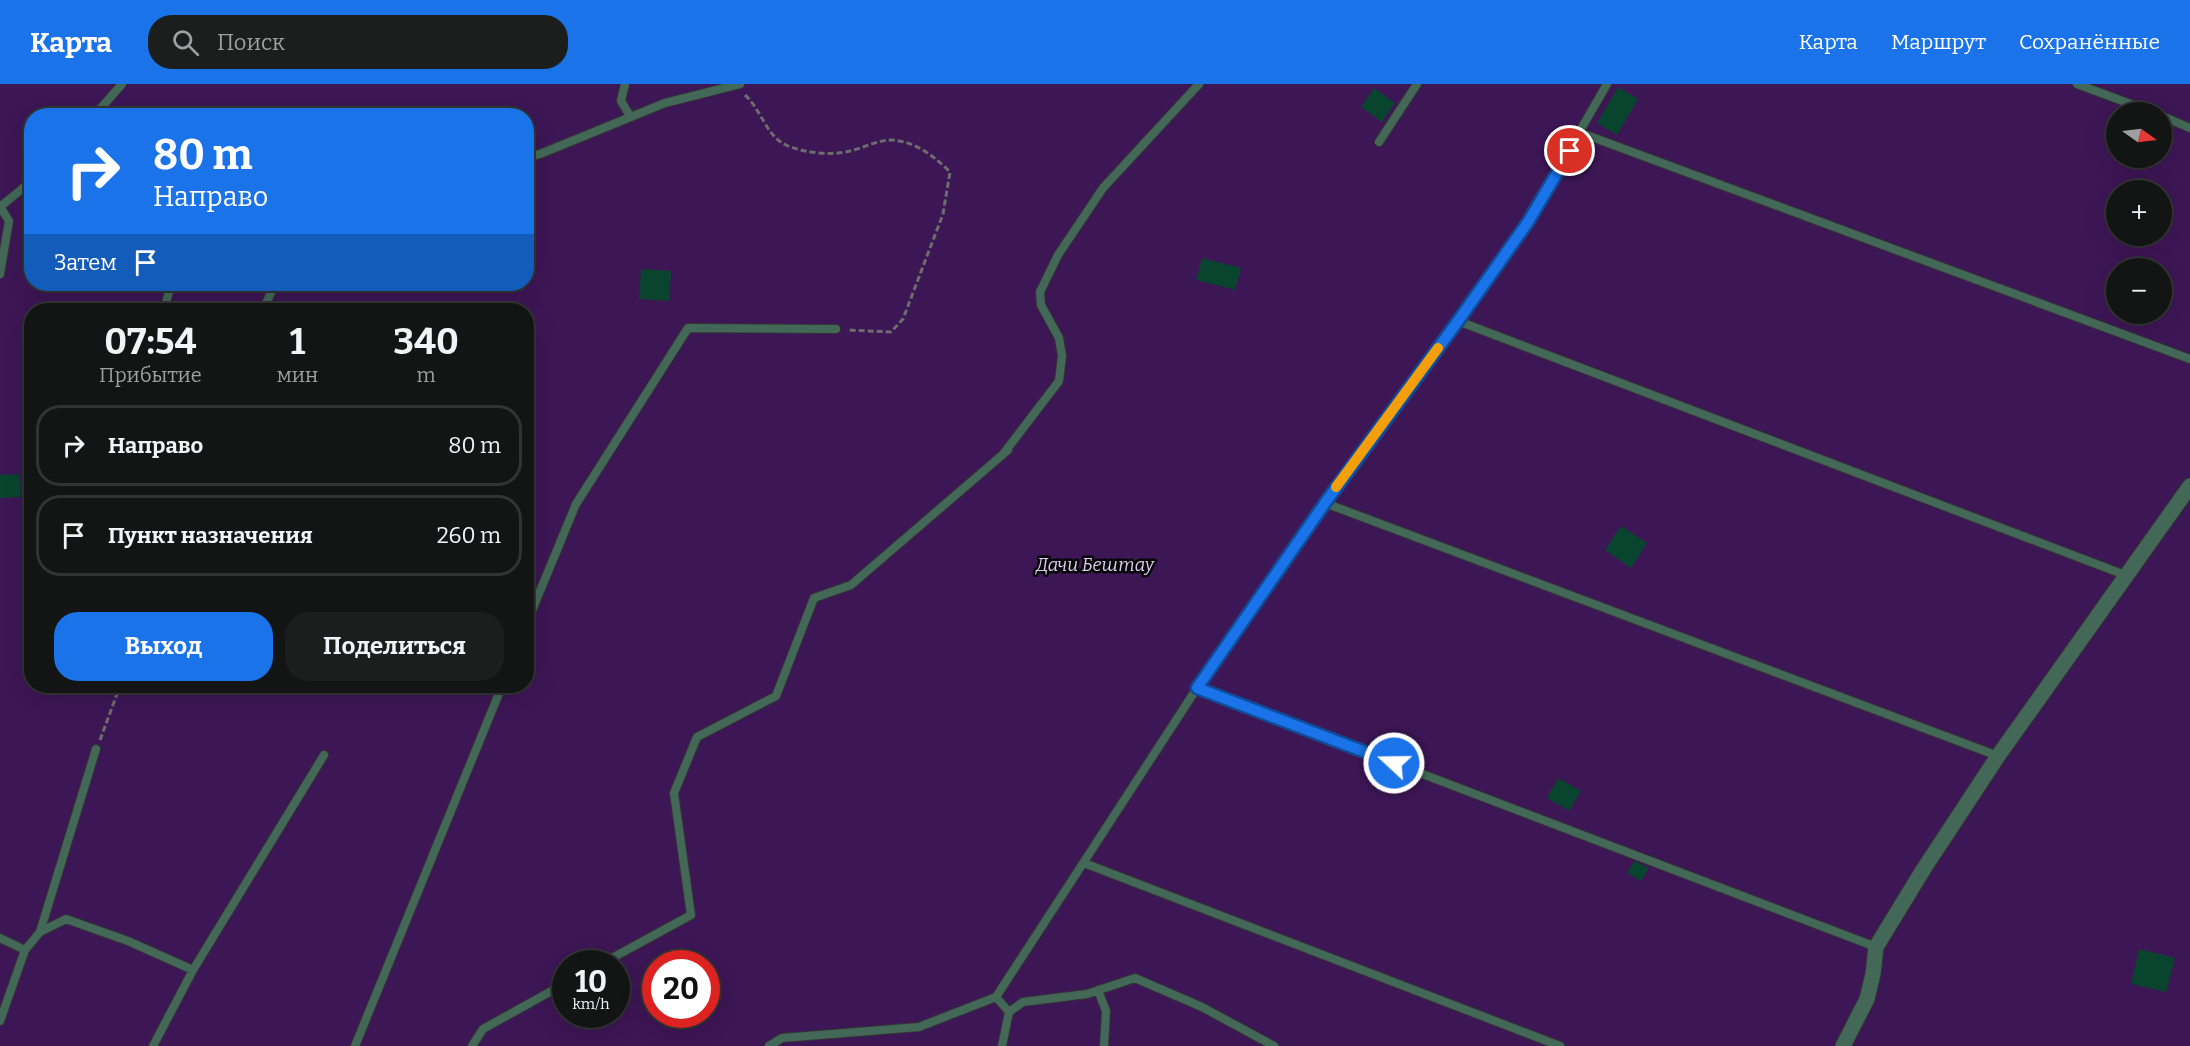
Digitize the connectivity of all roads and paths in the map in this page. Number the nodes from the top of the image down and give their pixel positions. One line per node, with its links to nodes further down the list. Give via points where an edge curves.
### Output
1 (122, 84): 9 (lane)
2 (625, 84): 10 (lane, via 621,101)
3 (1199, 84): 38 (lane, via 1103,188 1058,255 1040,292 1041,305 1059,338 1059,381 1006,451 851,585 814,598 776,696 697,737 674,793 691,915)
4 (1416, 84): 14 (lane)
5 (1607, 84): 13 (lane)
6 (2077, 84): 8 (lane)
7 (738, 85): 10 (lane); 20 (path, via 766,127 784,144 801,150 838,153 889,140 923,149 950,172 943,214 903,319 891,332)
8 (2125, 102)
9 (101, 108)
10 (630, 116): 15 (lane)
11 (2172, 120): 12 (lane)
12 (2190, 128)
13 (1581, 133): 19 (lane, via 1528,222); 21 (lane)
14 (1380, 142)
15 (534, 155)
16 (22, 189): 17 (lane)
17 (1, 208): 18 (lane, via 9,221)
18 (0, 274)
19 (1458, 321): 23 (lane); 24 (lane)
20 (836, 329): 25 (lane, via 688,328 576,504)
21 (2190, 359)
22 (2190, 486): 24 (street)
23 (1325, 503): 26 (lane); 31 (lane)
24 (2125, 575): 31 (street)
25 (534, 606)
26 (1197, 688): 33 (lane); 36 (lane)
27 (117, 693): 32 (path)
28 (499, 693): 47 (lane)
29 (96, 749): 32 (lane)
30 (324, 755): 39 (lane)
31 (1998, 756): 36 (street)
32 (92, 761): 34 (lane)
33 (1084, 863): 42 (lane); 53 (lane)
34 (40, 932): 37 (lane); 39 (lane, via 66,920 128,941)
35 (0, 938): 37 (lane)
36 (1876, 947): 54 (street, via 1867,999)
37 (25, 950): 44 (lane)
38 (627, 950)
39 (193, 970): 46 (lane)
40 (1098, 990): 43 (lane, via 1023,1002); 45 (lane, via 1135,978 1202,1007); 51 (lane, via 1106,1011)
41 (552, 991): 48 (lane, via 483,1029)
42 (996, 998): 43 (lane); 49 (lane, via 919,1027 782,1038)
43 (1009, 1012): 50 (lane)
44 (0, 1021)
45 (1264, 1043): 52 (lane)
46 (153, 1046)
47 (355, 1046)
48 (472, 1046)
49 (769, 1046)
50 (1002, 1046)
51 (1104, 1046)
52 (1274, 1046)
53 (1560, 1046)
54 (1843, 1046)

